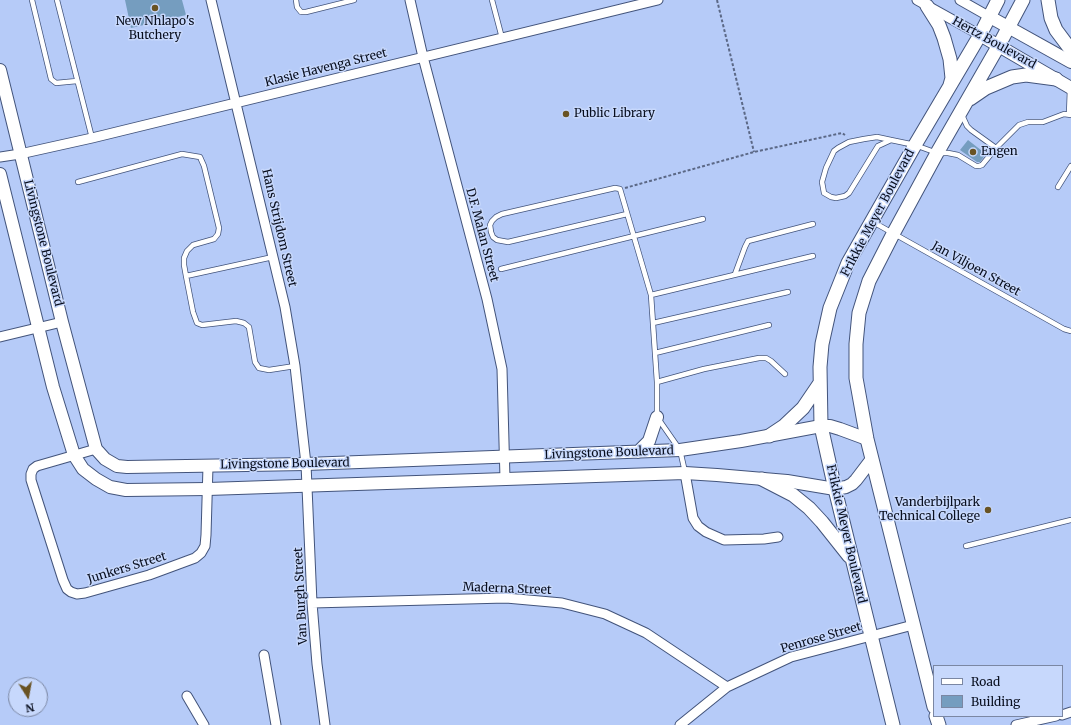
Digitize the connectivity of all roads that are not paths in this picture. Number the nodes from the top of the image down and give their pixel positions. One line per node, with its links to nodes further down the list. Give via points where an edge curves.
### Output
1 (32, 0): 24 (lane, via 51,79 56,83)
2 (57, 0): 24 (lane)
3 (211, 0): 27 (street, Hans Strijdom Street)
4 (296, 0): 5 (lane, via 301,12 306,12)
5 (354, 0)
6 (410, 0): 20 (street, D.F. Malan Street)
7 (493, 0): 17 (lane)
8 (960, 0): 14 (street, Hertz Boulevard)
9 (998, 0): 14 (main road, Frikkie Meyer Boulevard)
10 (1023, 0): 15 (main road, Frikkie Meyer Boulevard)
11 (1048, 0): 19 (main road, via 1056,30)
12 (652, 1): 17 (street, Klasie Havenga Street)
13 (922, 3): 16 (street, Hertz Boulevard); 26 (main road, via 939,26 950,59 952,78)
14 (990, 17): 15 (street, Hertz Boulevard); 16 (main road, Frikkie Meyer Boulevard)
15 (1008, 27): 18 (main road, Frikkie Meyer Boulevard); 21 (street, Hertz Boulevard)
16 (980, 35): 18 (street, Hertz Boulevard); 26 (main road, Frikkie Meyer Boulevard)
17 (502, 38): 20 (street, Klasie Havenga Street)
18 (999, 45): 23 (street, Hertz Boulevard); 28 (main road, Frikkie Meyer Boulevard)
19 (1071, 50)
20 (423, 57): 27 (street, Klasie Havenga Street); 73 (street, D.F. Malan Street, via 487,299 502,370)
21 (1071, 62)
22 (0, 70): 35 (street, Livingstone Boulevard)
23 (1056, 79): 25 (street, Hertz Boulevard); 28 (main road, via 1026,75 1012,77 986,88)
24 (77, 81): 30 (lane)
25 (1071, 87): 29 (lane)
26 (947, 92): 32 (main road, Frikkie Meyer Boulevard)
27 (237, 103): 30 (street, Klasie Havenga Street); 48 (street, Hans Strijdom Street)
28 (963, 107): 33 (lane, via 965,122 971,130); 34 (main road, Frikkie Meyer Boulevard)
29 (1070, 114): 33 (lane, via 1043,122 1019,125)
30 (92, 138): 35 (street, Klasie Havenga Street)
31 (891, 140): 31 (lane, via 878,146 849,193 840,198 831,198 824,193 822,182 834,151 852,141 877,137); 32 (lane)
32 (915, 146): 34 (lane); 43 (main road, Frikkie Meyer Boulevard)
33 (996, 148): 34 (lane, via 979,166 958,155 948,152)
34 (937, 153): 45 (main road, Frikkie Meyer Boulevard)
35 (20, 154): 36 (street, Klasie Havenga Street); 54 (street, Livingstone Boulevard)
36 (0, 157)
37 (1071, 166): 40 (lane)
38 (0, 174): 57 (street, Livingstone Boulevard)
39 (78, 182): 51 (lane, via 182,154 200,157 219,228 214,239 193,245 187,251 184,258)
40 (1058, 188)
41 (627, 214): 41 (lane, via 508,242 493,237 490,225 496,216 502,214 615,188 620,189); 46 (lane)
42 (702, 219): 46 (lane)
43 (872, 221): 45 (lane, Jan Viljoen Street); 64 (main road, Frikkie Meyer Boulevard, via 848,263 830,308 822,344)
44 (813, 224): 50 (lane, via 748,241)
45 (893, 234): 58 (lane, Jan Viljoen Street); 68 (main road, Frikkie Meyer Boulevard, via 869,281 859,313 856,378)
46 (633, 237): 49 (lane); 53 (lane)
47 (813, 256): 50 (lane)
48 (273, 257): 51 (lane); 61 (street, Hans Strijdom Street)
49 (501, 269)
50 (735, 274): 53 (lane)
51 (186, 276): 61 (lane, via 197,323 244,323 249,327 255,362 259,368 269,370)
52 (788, 292): 55 (lane)
53 (651, 295): 55 (lane)
54 (62, 322): 57 (street); 69 (street, Livingstone Boulevard)
55 (653, 323): 60 (lane)
56 (769, 325): 60 (lane)
57 (39, 327): 59 (street); 72 (street, Livingstone Boulevard, via 53,388)
58 (1071, 331)
59 (0, 337)
60 (655, 353): 63 (lane)
61 (295, 366): 75 (street, Hans Strijdom Street)
62 (786, 374): 63 (lane, via 772,361 759,358)
63 (657, 382): 65 (lane)
64 (820, 383): 66 (main road, Frikkie Meyer Boulevard); 67 (main road, via 803,408)
65 (657, 417): 70 (lane); 71 (street, via 649,441)
66 (821, 426): 67 (street, Livingstone Boulevard); 68 (street, Livingstone Boulevard, via 830,426); 82 (main road, Frikkie Meyer Boulevard)
67 (769, 436): 70 (street, Livingstone Boulevard)
68 (867, 439): 74 (main road, Frikkie Meyer Boulevard)
69 (96, 449): 72 (street, Junkers Street); 76 (street, Livingstone Boulevard, via 105,459 118,466)
70 (680, 450): 71 (street, Livingstone Boulevard); 77 (lane)
71 (638, 452): 73 (street, Livingstone Boulevard)
72 (74, 455): 81 (street, Livingstone Boulevard, via 84,469 110,487 126,490); 81 (street, Junkers Street, via 37,466 31,474 31,480 63,580 67,589 77,594 149,575 195,558 205,546)
73 (504, 457): 75 (street, Livingstone Boulevard); 78 (street, D.F. Malan Street)
74 (872, 459): 82 (street, Livingstone Boulevard, via 852,484); 88 (main road, Frikkie Meyer Boulevard)
75 (306, 464): 76 (street, Livingstone Boulevard); 80 (street, Van Burgh Street)
76 (208, 466): 81 (street, Junkers Street)
77 (685, 473): 78 (street, Livingstone Boulevard); 79 (street, Livingstone Boulevard); 84 (street, via 693,518 706,532 724,540)
78 (505, 479): 80 (street, Livingstone Boulevard)
79 (762, 479): 82 (street, Livingstone Boulevard); 86 (main road, via 793,495 809,508)
80 (307, 486): 81 (street, Livingstone Boulevard); 87 (street, Van Burgh Street)
81 (208, 489)
82 (835, 489): 86 (main road, Frikkie Meyer Boulevard)
83 (1071, 520): 85 (lane)
84 (778, 537)
85 (966, 546)
86 (852, 561): 89 (main road, Frikkie Meyer Boulevard)
87 (312, 603): 91 (street, Maderna Street, via 506,598 562,602 605,614 646,633); 97 (street, Van Burgh Street)
88 (913, 624): 89 (street, Penrose Street); 93 (main road, Frikkie Meyer Boulevard)
89 (872, 636): 91 (street, Penrose Street, via 791,657); 99 (main road, Frikkie Meyer Boulevard)
90 (264, 655): 96 (street)
91 (727, 686): 98 (street, Penrose Street)
92 (187, 696): 95 (street)
93 (933, 703)
94 (1052, 717): 100 (street)
95 (204, 725)
96 (276, 725)
97 (325, 725)
98 (680, 725)
99 (893, 725)
100 (1016, 725)

